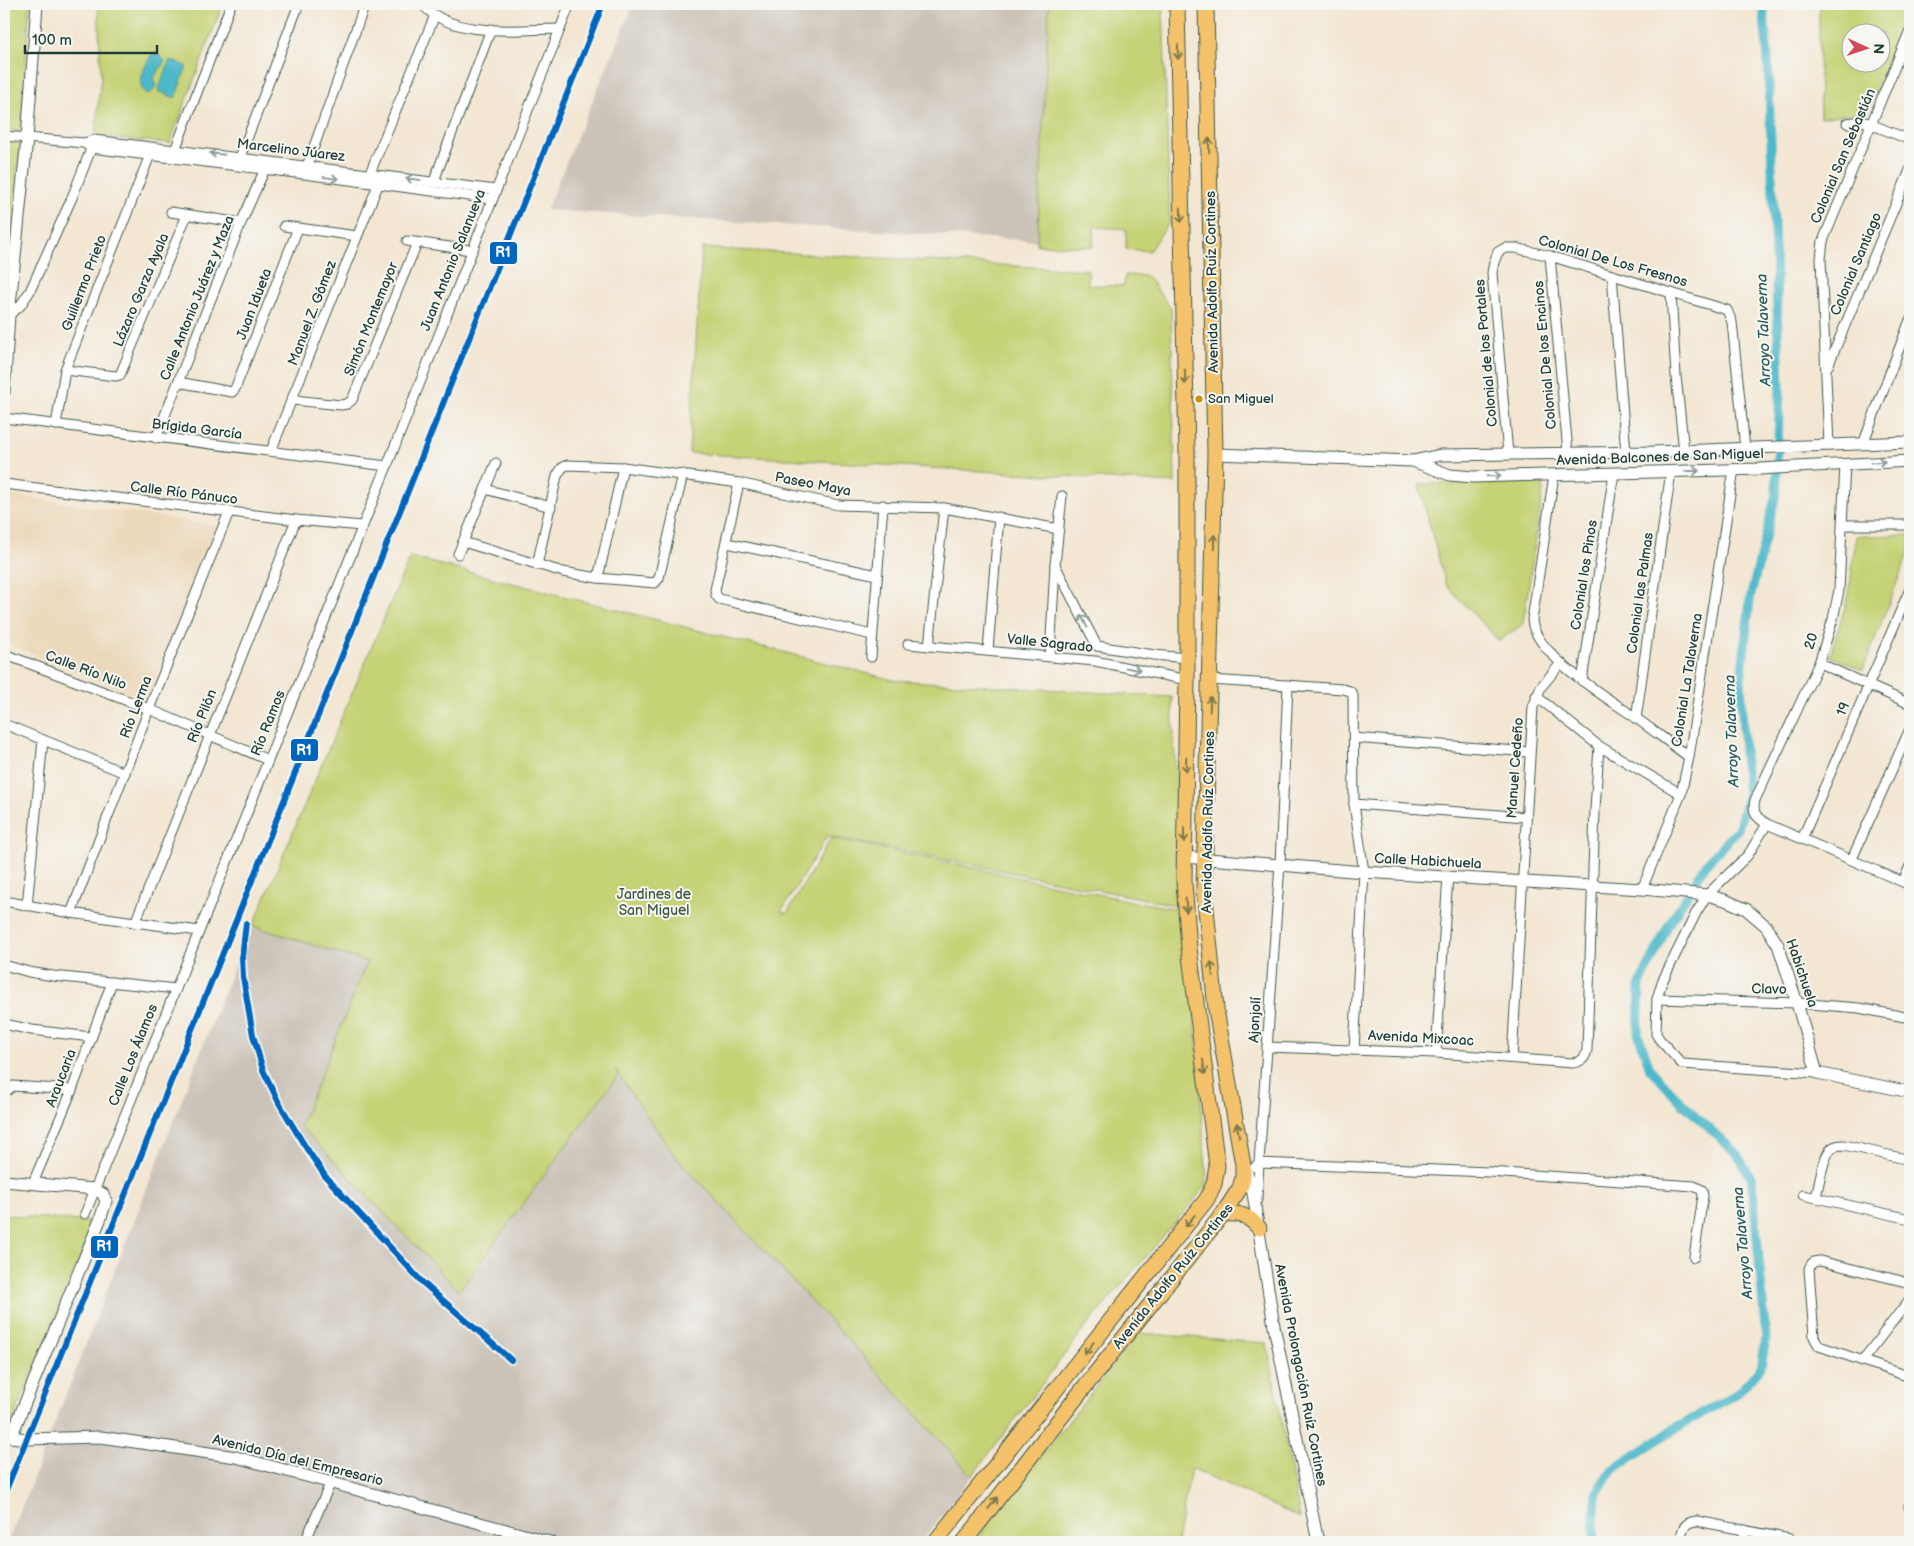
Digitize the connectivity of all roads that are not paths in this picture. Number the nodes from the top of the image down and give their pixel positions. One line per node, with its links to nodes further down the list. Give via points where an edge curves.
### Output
1 (37, 4): 16 (street)
2 (231, 4): 19 (street)
3 (299, 4): 21 (street)
4 (365, 4): 23 (street)
5 (422, 4): 9 (street)
6 (570, 4): 11 (street, Juan Antonio Salanueva)
7 (1177, 4): 109 (main road, Avenida Adolfo Ruíz Cortines, one-way to 109)
8 (1206, 4): 63 (main road, Avenida Adolfo Ruíz Cortines, one-way to 8)
9 (435, 15): 10 (street, via 459,25); 25 (street)
10 (491, 29): 11 (street); 27 (street)
11 (560, 29): 29 (street, Juan Antonio Salanueva)
12 (1910, 30): 14 (street, Colonial San Sebastián)
13 (1847, 122): 14 (street)
14 (1872, 124): 17 (street); 46 (street, Colonial San Sebastián, via 1823,241 1821,259)
15 (4, 136): 16 (street, Marcelino Júarez)
16 (27, 139): 18 (street, Marcelino Júarez); 44 (street)
17 (1910, 140)
18 (90, 144): 19 (street, Marcelino Júarez); 20 (street, Marcelino Júarez); 44 (street, via 64,216 30,291)
19 (175, 150): 21 (street, Marcelino Júarez, one-way to 19)
20 (150, 155): 22 (street, Marcelino Júarez); 47 (street, Guillermo Prieto)
21 (240, 157): 23 (street, Marcelino Júarez)
22 (265, 169): 23 (street, Marcelino Júarez); 33 (street, Calle Antonio Juárez y Maza)
23 (306, 170): 25 (street, Marcelino Júarez); 28 (street, Marcelino Júarez, one-way to 28)
24 (1910, 170): 46 (street, Colonial Santiago)
25 (370, 173): 26 (street, Marcelino Júarez)
26 (382, 175): 27 (street, Marcelino Júarez, one-way to 26); 28 (street, Manuel Z. Gómez)
27 (434, 181): 29 (street, Marcelino Júarez)
28 (379, 185): 30 (street, Marcelino Júarez); 36 (street, Manuel Z. Gómez)
29 (496, 190): 30 (street, Juan Antonio Salanueva)
30 (492, 200): 39 (street, Juan Antonio Salanueva)
31 (171, 212): 32 (street)
32 (187, 215): 33 (street); 47 (street, Lázaro Garza Ayala, via 120,375)
33 (241, 223): 48 (street, Calle Antonio Juárez y Maza)
34 (284, 226): 35 (street)
35 (298, 228): 36 (street); 48 (street, Juan Idueta, via 235,389 232,392)
36 (357, 236): 50 (street, Manuel Z. Gómez)
37 (407, 241): 38 (street)
38 (417, 242): 39 (street); 50 (street, Simón Montemayor, via 352,400 341,405)
39 (471, 250): 70 (street, Juan Antonio Salanueva)
40 (1498, 252): 41 (street, Colonial De Los Fresnos, via 1515,248); 65 (street, Colonial de los Portales, via 1492,273)
41 (1550, 256): 42 (street, Colonial De Los Fresnos); 60 (street, Colonial De los Encinos)
42 (1612, 275): 43 (street, Colonial De Los Fresnos); 62 (street)
43 (1670, 293): 57 (street, Colonial De Los Fresnos, via 1727,310 1732,322); 59 (street)
44 (9, 315): 49 (street)
45 (1910, 320): 55 (street)
46 (1827, 368): 56 (street, Colonial San Sebastián)
47 (65, 370): 52 (street, Guillermo Prieto)
48 (178, 382): 53 (street, Calle Antonio Juárez y Maza)
49 (4, 392)
50 (294, 400): 58 (street, Manuel Z. Gómez)
51 (4, 418): 52 (street, Brígida García)
52 (56, 424): 53 (street, Brígida García)
53 (156, 438): 58 (street, Brígida García)
54 (1910, 442): 55 (street, Avenida Balcones de San Miguel)
55 (1863, 444): 56 (street, Avenida Balcones de San Miguel)
56 (1829, 446): 57 (street, Avenida Balcones de San Miguel)
57 (1750, 449): 59 (street, Avenida Balcones de San Miguel)
58 (271, 451): 70 (street, Brígida García)
59 (1684, 451): 61 (street, Avenida Balcones de San Miguel)
60 (1568, 452): 62 (street, Avenida Balcones de San Miguel); 65 (street, Avenida Balcones de San Miguel)
61 (1653, 452): 62 (street, Avenida Balcones de San Miguel); 74 (street)
62 (1626, 453)
63 (1215, 454): 66 (street, Avenida Balcones de San Miguel); 114 (main road, Avenida Adolfo Ruíz Cortines, one-way to 63)
64 (1473, 454): 65 (street, Avenida Balcones de San Miguel); 66 (street, Avenida Balcones de San Miguel, via 1440,455); 78 (street)
65 (1508, 454)
66 (1413, 461): 78 (street, Avenida Balcones de San Miguel, via 1450,475)
67 (1910, 461): 69 (street, Avenida Balcones de San Miguel, one-way to 67)
68 (496, 463): 81 (street)
69 (1845, 464): 72 (street, Avenida Balcones de San Miguel); 89 (street, 20)
70 (387, 466): 90 (street, Juan Antonio Salanueva)
71 (624, 466): 76 (street, Paseo Maya); 84 (street, Paseo Maya, via 567,465 557,476); 99 (street)
72 (1734, 469): 73 (street, Avenida Balcones de San Miguel, one-way to 72); 129 (street, Colonial La Talaverna)
73 (1671, 471): 74 (street, Avenida Balcones de San Miguel); 121 (street, Colonial las Palmas)
74 (1652, 472): 75 (street, Avenida Balcones de San Miguel)
75 (1614, 473): 77 (street, Avenida Balcones de San Miguel); 115 (street, Colonial los Pinos)
76 (682, 474): 79 (street, Paseo Maya); 99 (street, via 659,578 655,583)
77 (1554, 475): 78 (street, Avenida Balcones de San Miguel, one-way to 77); 111 (street, via 1532,620 1536,634)
78 (1473, 477)
79 (739, 483): 83 (street, Paseo Maya, via 838,505); 94 (street)
80 (4, 484): 86 (street, Calle Río Pánuco)
81 (485, 489): 84 (street); 93 (street)
82 (1062, 496): 92 (street)
83 (883, 505): 85 (street, Paseo Maya); 98 (street)
84 (551, 507): 96 (street)
85 (944, 508): 87 (street, Paseo Maya); 103 (street)
86 (229, 512): 88 (street, Calle Río Pánuco); 120 (street, Río Lerma)
87 (999, 517): 92 (street, Paseo Maya); 105 (street)
88 (296, 520): 90 (street, Calle Río Pánuco); 124 (street, Río Pilón)
89 (1843, 525): 91 (street); 112 (street, 20, via 1833,619)
90 (362, 526): 130 (street, Río Ramos)
91 (1910, 526)
92 (1059, 529): 97 (street)
93 (463, 542): 95 (street); 96 (street)
94 (727, 542): 98 (street); 101 (street, via 715,590 719,599)
95 (458, 554)
96 (537, 565): 99 (street)
97 (1055, 565): 104 (street, one-way to 97); 108 (street)
98 (877, 575): 101 (street)
99 (598, 578)
100 (1910, 589): 116 (street, 19)
101 (872, 635): 107 (street)
102 (908, 644): 103 (street, Valle Sagrado)
103 (929, 646): 105 (street, Valle Sagrado)
104 (1096, 646): 109 (street); 110 (street)
105 (988, 650): 108 (street, Valle Sagrado)
106 (4, 654): 120 (street, Calle Río Nilo)
107 (871, 656)
108 (1050, 656): 110 (street, Valle Sagrado)
109 (1188, 658): 113 (main road, Avenida Adolfo Ruíz Cortines)
110 (1095, 661): 113 (street, Valle Sagrado, one-way to 113)
111 (1561, 663): 115 (street); 118 (street, Manuel Cedeño)
112 (1819, 663): 116 (street); 135 (street, 20, via 1755,800 1754,812)
113 (1188, 680): 137 (main road, Avenida Adolfo Ruíz Cortines, one-way to 137)
114 (1211, 680): 117 (street); 138 (main road, Avenida Adolfo Ruíz Cortines, one-way to 114)
115 (1582, 681): 121 (street)
116 (1868, 684): 119 (street); 136 (street, 19)
117 (1288, 685): 125 (street, via 1350,691 1354,702); 140 (street, Ajonjolí)
118 (1536, 696): 127 (street); 128 (street, Manuel Cedeño)
119 (1910, 704)
120 (149, 709): 124 (street, Calle Río Nilo); 131 (street, Río Lerma)
121 (1636, 718): 129 (street)
122 (4, 724): 126 (street)
123 (1910, 729): 139 (street)
124 (209, 734): 130 (street, Calle Río Nilo); 153 (street, Río Pilón)
125 (1354, 738): 128 (street); 133 (street)
126 (43, 740): 131 (street); 151 (street)
127 (1599, 746): 132 (street); 146 (street)
128 (1529, 752): 134 (street, Manuel Cedeño)
129 (1689, 757): 132 (street, Colonial La Talaverna)
130 (268, 760): 154 (street, Río Ramos)
131 (125, 772): 152 (street, Río Lerma)
132 (1680, 794): 147 (street, Colonial La Talaverna)
133 (1354, 804): 134 (street); 142 (street)
134 (1526, 817): 144 (street, Manuel Cedeño)
135 (1767, 824): 136 (street); 149 (street, via 1748,855)
136 (1802, 839): 139 (street)
137 (1184, 857): 138 (street, Calle Habichuela); 194 (main road, Avenida Adolfo Ruíz Cortines, one-way to 194, via 1189,948 1216,1147 1214,1184 1202,1206)
138 (1205, 858): 140 (street, Calle Habichuela); 173 (main road, Avenida Adolfo Ruíz Cortines, one-way to 138, via 1216,1009 1204,889)
139 (1852, 859): 145 (street)
140 (1280, 864): 142 (street, Calle Habichuela); 163 (street, Ajonjolí)
141 (1910, 866): 145 (street)
142 (1364, 872): 143 (street, Calle Habichuela); 164 (street)
143 (1448, 876): 144 (street, Calle Habichuela); 165 (street)
144 (1522, 882): 146 (street, Calle Habichuela); 166 (street, Manuel Cedeño)
145 (1907, 884)
146 (1593, 887): 147 (street, Calle Habichuela); 166 (street, Avenida Mixcoac, via 1585,1058 1573,1063)
147 (1642, 889): 148 (street, Calle Habichuela)
148 (1671, 892): 149 (street, Habichuela)
149 (1704, 895): 158 (street); 159 (street, Habichuela, via 1746,909 1766,926 1778,945)
150 (4, 901): 151 (street)
151 (27, 906): 152 (street)
152 (71, 913): 153 (street)
153 (135, 923): 154 (street)
154 (199, 931): 157 (street, Calle Los Álamos)
155 (4, 965): 156 (street, via 53,976)
156 (112, 982): 157 (street); 162 (street, Araucaria)
157 (176, 989): 176 (street, Calle Los Álamos)
158 (1657, 999): 159 (street, Clavo); 167 (street, via 1656,1034 1682,1064)
159 (1797, 1003): 160 (street, Clavo, via 1859,1008); 167 (street, Habichuela)
160 (1910, 1018)
161 (4, 1024): 162 (street)
162 (91, 1037): 168 (street, Araucaria)
163 (1267, 1046): 164 (street, Avenida Mixcoac); 172 (street, Ajonjolí)
164 (1354, 1050): 165 (street, Avenida Mixcoac)
165 (1436, 1053): 166 (street, Avenida Mixcoac)
166 (1512, 1058)
167 (1817, 1073): 169 (street)
168 (72, 1090): 170 (street, via 13,1086); 175 (street, Araucaria)
169 (1910, 1092)
170 (4, 1093)
171 (1910, 1160): 178 (street, via 1836,1145 1826,1157)
172 (1259, 1164): 173 (street); 179 (street, Avenida Prolongación Ruíz Cortines); 184 (street, via 1489,1172 1694,1186 1702,1190 1703,1196)
173 (1244, 1176): 179 (street, Avenida Prolongación Ruíz Cortines); 179 (street, Avenida Prolongación Ruíz Cortines); 181 (main road, Avenida Adolfo Ruíz Cortines)
174 (4, 1181): 175 (street)
175 (33, 1183): 176 (street)
176 (94, 1189): 180 (street, Calle Los Álamos); 189 (street, via 105,1197 104,1208)
177 (1803, 1195): 178 (street)
178 (1816, 1197): 182 (street)
179 (1256, 1212): 183 (street, Avenida Prolongación Ruíz Cortines)
180 (85, 1214)
181 (1223, 1214): 183 (main road, via 1248,1216); 195 (main road, Avenida Adolfo Ruíz Cortines, one-way to 181)
182 (1910, 1219)
183 (1259, 1228): 196 (street, Avenida Prolongación Ruíz Cortines, via 1274,1326)
184 (1694, 1257)
185 (1910, 1283): 187 (street, via 1820,1261 1811,1264 1809,1280 1816,1343)
186 (1910, 1299): 187 (street)
187 (1862, 1361): 188 (street)
188 (1910, 1377)
189 (7, 1436): 190 (street, Avenida Día del Empresario, via 26,1439 100,1437 188,1449 236,1457)
190 (330, 1484): 192 (street); 193 (street, Avenida Día del Empresario)
191 (1745, 1530): 197 (street, via 1690,1521 1685,1524); 198 (street); 199 (street)
192 (305, 1542)
193 (550, 1542)
194 (935, 1542)
195 (964, 1542)
196 (1318, 1542)
197 (1680, 1542)
198 (1743, 1542)
199 (1794, 1542)

